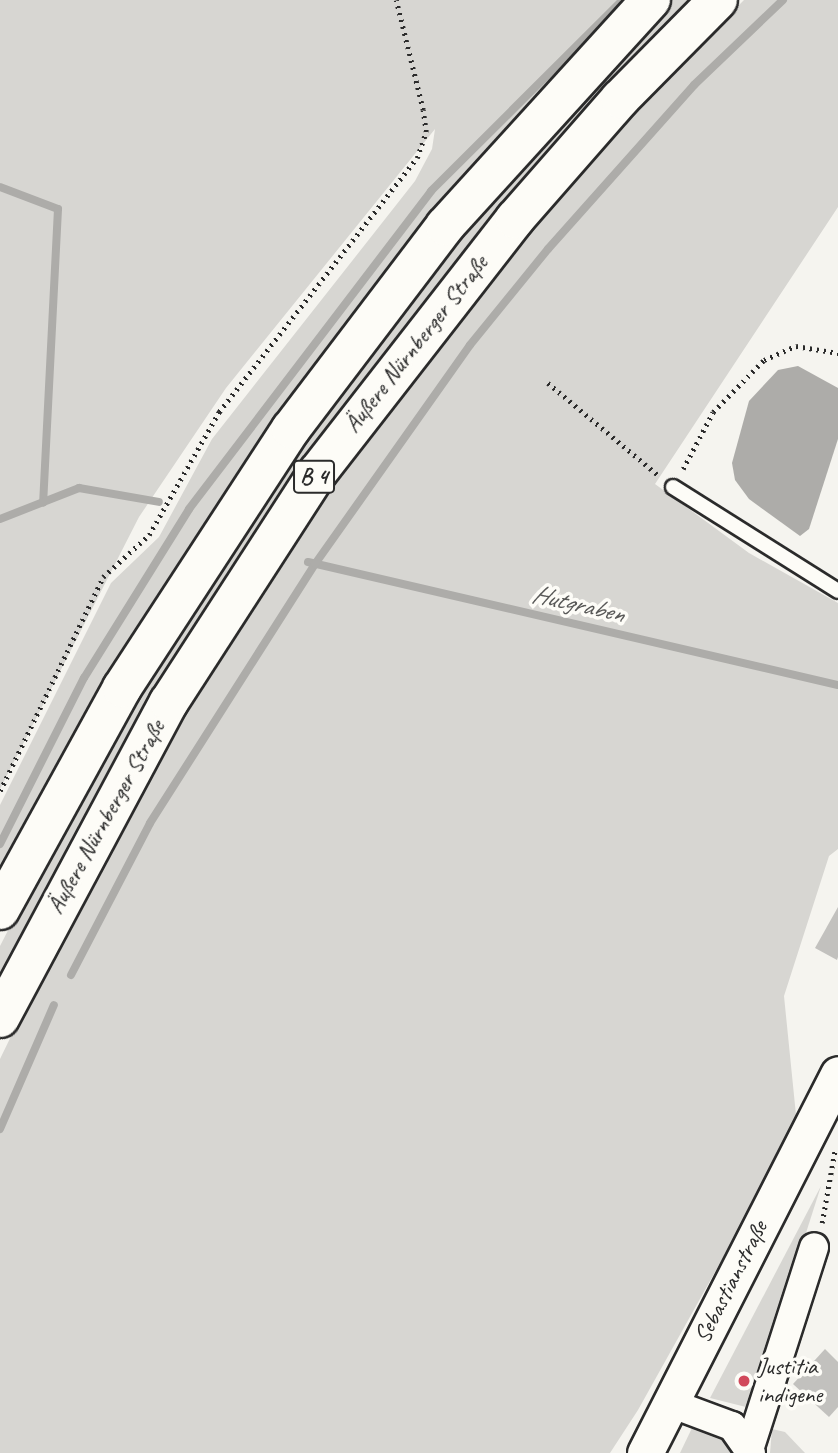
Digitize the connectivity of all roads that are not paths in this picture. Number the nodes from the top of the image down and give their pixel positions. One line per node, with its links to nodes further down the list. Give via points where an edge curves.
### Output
1 (651, 0): 5 (highway, Äußere Nürnberger Straße / B 4, via 445,226 290,429 121,688)
2 (718, 0): 6 (highway, Äußere Nürnberger Straße / B 4, via 620,99 515,219 318,472 169,702)
3 (673, 487): 4 (lane)
4 (838, 591)
5 (0, 910)
6 (0, 1018)
7 (838, 1074): 8 (street, Sebastianstraße)
8 (830, 1124): 10 (street, Sebastianstraße)
9 (814, 1247): 11 (street)
10 (670, 1404): 11 (street, via 732,1426); 12 (street, Sebastianstraße)
11 (749, 1452)
12 (645, 1453)

